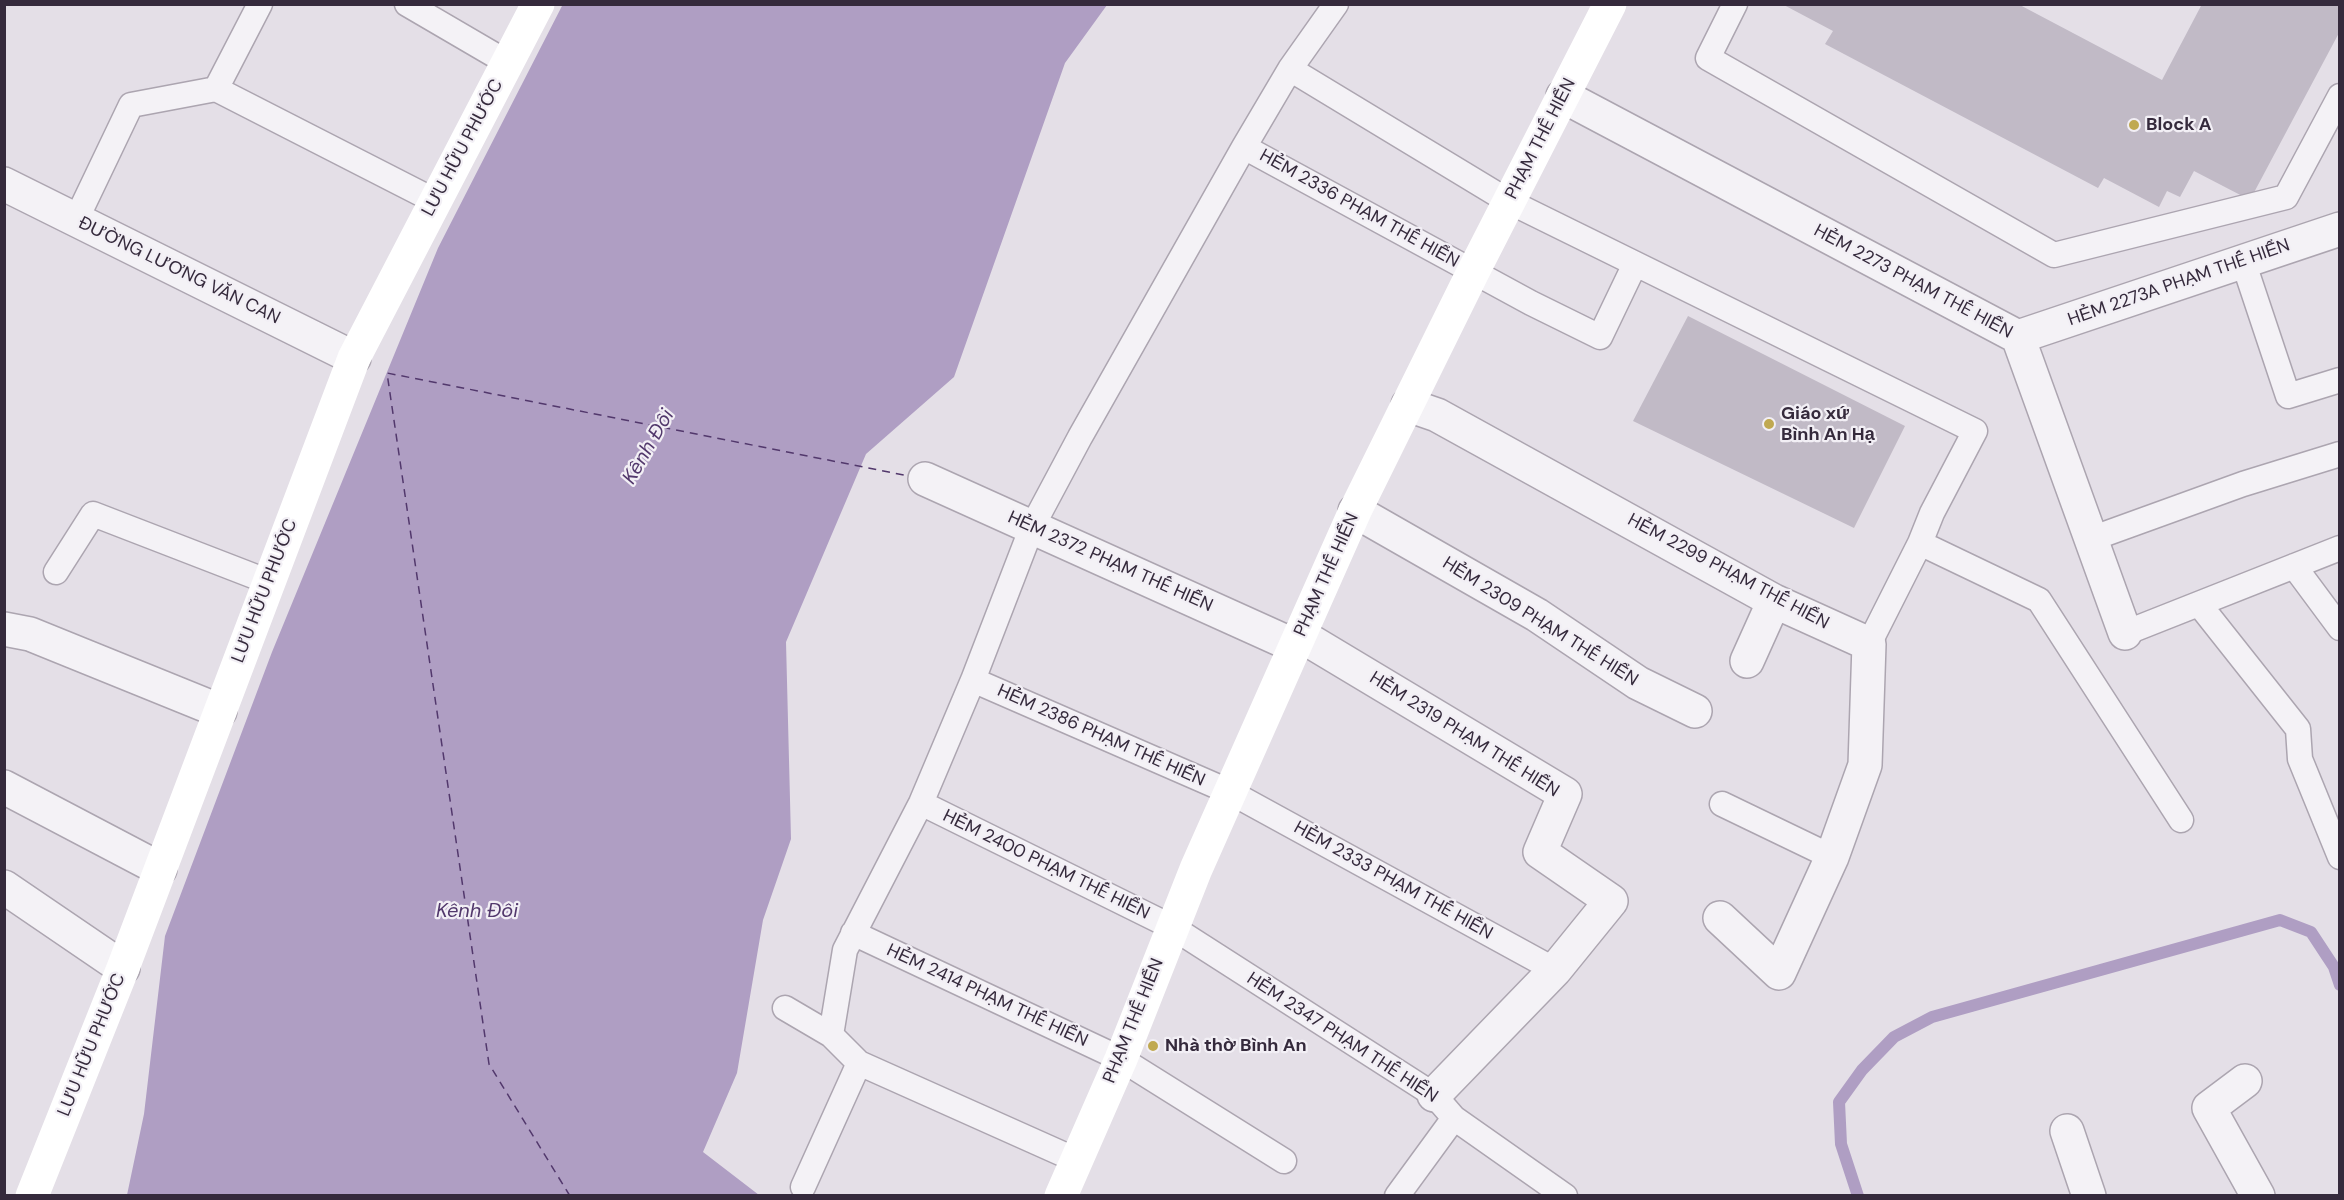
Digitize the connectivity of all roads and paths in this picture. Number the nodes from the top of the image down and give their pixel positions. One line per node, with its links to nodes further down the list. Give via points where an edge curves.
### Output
1 (260, 4): 9 (lane)
2 (407, 4): 7 (lane)
3 (538, 4): 7 (street, LƯU HỮU PHƯỚC)
4 (1336, 4): 8 (lane)
5 (1735, 4): 11 (lane, via 1708,58 2054,255 2286,197)
6 (1601, 8): 10 (street, PHẠM THẾ HIỂN)
7 (508, 63): 14 (street, LƯU HỮU PHƯỚC)
8 (1290, 69): 12 (lane); 15 (lane)
9 (216, 89): 14 (lane); 16 (lane, via 131,105)
10 (1563, 96): 15 (street, PHẠM THẾ HIỂN); 21 (street, HẺM 2273 PHẠM THẾ HIỂN)
11 (2340, 96)
12 (1244, 147): 20 (lane, HẺM 2336 PHẠM THẾ HIỂN); 28 (lane)
13 (4, 184): 16 (street, ĐƯỜNG LƯƠNG VĂN CAN)
14 (435, 201): 22 (street, LƯU HỮU PHƯỚC)
15 (1508, 201): 19 (lane); 20 (street, PHẠM THẾ HIỂN)
16 (76, 220): 22 (street, ĐƯỜNG LƯƠNG VĂN CAN)
17 (2340, 229): 18 (street, HẺM 2273A PHẠM THẾ HIỂN)
18 (2243, 261): 21 (street, HẺM 2273A PHẠM THẾ HIỂN); 23 (lane, via 2288,396)
19 (1635, 264): 20 (lane, HẺM 2336 PHẠM THẾ HIỂN, via 1600,337); 30 (lane, via 1975,431)
20 (1473, 272): 24 (street, PHẠM THẾ HIỂN)
21 (2018, 337): 29 (street, HẺM 2273 PHẠM THẾ HIỂN)
22 (354, 358): 34 (street, LƯU HỮU PHƯỚC)
23 (2340, 380)
24 (1408, 405): 27 (street, PHẠM THẾ HIỂN); 35 (street, HẺM 2299 PHẠM THẾ HIỂN, via 1437,415)
25 (2340, 454): 29 (lane)
26 (925, 479): 28 (street, HẺM 2372 PHẠM THẾ HIỂN)
27 (1355, 511): 40 (street, PHẠM THẾ HIỂN); 45 (street, HẺM 2309 PHẠM THẾ HIỂN, via 1537,615 1638,683)
28 (1032, 527): 40 (street, HẺM 2372 PHẠM THẾ HIỂN); 43 (lane)
29 (2091, 538): 39 (street, HẺM 2273 PHẠM THẾ HIỂN)
30 (1920, 543): 41 (lane); 50 (lane, via 2039,600)
31 (2340, 548): 32 (lane)
32 (2294, 566): 36 (lane); 37 (lane)
33 (56, 572): 34 (lane, via 93,514)
34 (269, 582): 44 (street, LƯU HỮU PHƯỚC)
35 (1774, 601): 41 (street, HẺM 2299 PHẠM THẾ HIỂN); 42 (street)
36 (2199, 604): 39 (lane); 51 (lane, via 2298,729 2300,759)
37 (2340, 628)
38 (4, 629): 44 (street, via 30,634)
39 (2125, 633)
40 (1298, 641): 47 (street, PHẠM THẾ HIỂN); 59 (street, HẺM 2319 PHẠM THẾ HIỂN, via 1565,794 1540,852 1611,901)
41 (1869, 644): 52 (street, via 1865,765)
42 (1747, 661)
43 (973, 680): 47 (lane, HẺM 2386 PHẠM THẾ HIỂN); 48 (lane)
44 (220, 711): 53 (street, LƯU HỮU PHƯỚC)
45 (1695, 711)
46 (4, 787): 53 (street)
47 (1230, 792): 56 (street, PHẠM THẾ HIỂN); 59 (lane, HẺM 2333 PHẠM THẾ HIỂN)
48 (921, 803): 56 (lane, HẺM 2400 PHẠM THẾ HIỂN); 57 (lane)
49 (1722, 804): 52 (lane)
50 (2181, 820)
51 (2340, 857)
52 (1832, 858): 55 (street, via 1779,973)
53 (160, 869): 58 (street, LƯU HỮU PHƯỚC)
54 (4, 887): 58 (street)
55 (1720, 918)
56 (1172, 927): 62 (street, PHẠM THẾ HIỂN); 65 (lane, HẺM 2347 PHẠM THẾ HIỂN)
57 (853, 933): 61 (lane, via 845,950); 62 (lane, HẺM 2414 PHẠM THẾ HIỂN)
58 (123, 968): 70 (street, LƯU HỮU PHƯỚC)
59 (1555, 970): 65 (street)
60 (785, 1008): 61 (lane)
61 (831, 1035): 63 (lane)
62 (1120, 1059): 67 (street, PHẠM THẾ HIỂN); 68 (lane, HẺM 2414 PHẠM THẾ HIỂN)
63 (859, 1063): 67 (lane); 69 (lane)
64 (2245, 1081): 75 (street, via 2209,1108)
65 (1444, 1106): 72 (lane); 73 (lane, HẺM 2347 PHẠM THẾ HIỂN)
66 (2067, 1131): 74 (street)
67 (1076, 1160): 71 (street, PHẠM THẾ HIỂN)
68 (1284, 1161)
69 (802, 1187)
70 (32, 1196)
71 (1061, 1196)
72 (1397, 1196)
73 (1565, 1196)
74 (2089, 1196)
75 (2258, 1196)

